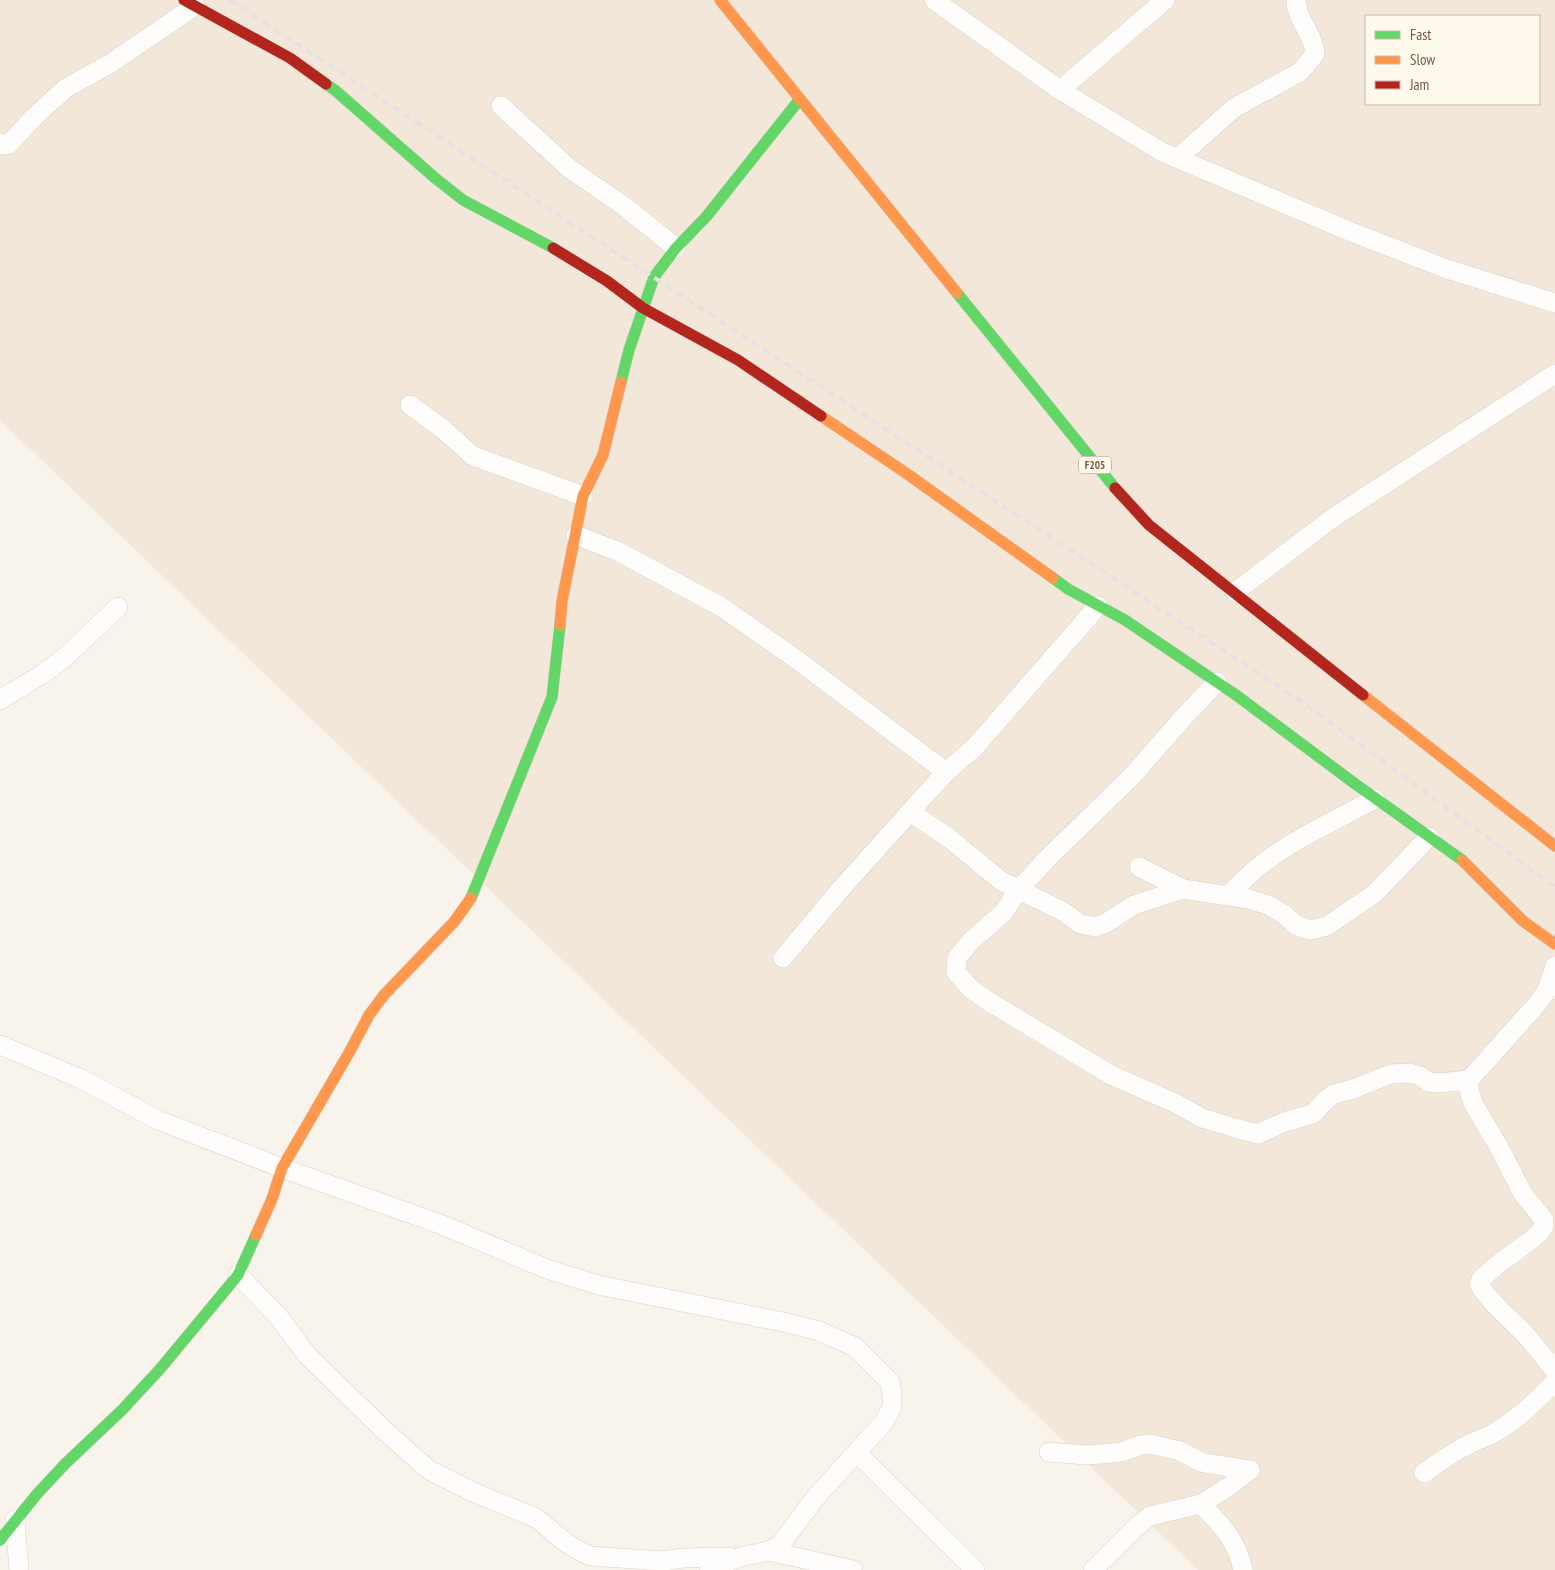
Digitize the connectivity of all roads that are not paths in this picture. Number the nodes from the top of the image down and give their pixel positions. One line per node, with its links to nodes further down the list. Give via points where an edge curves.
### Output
1 (720, 0): 7 (street, F205)
2 (934, 0): 6 (street)
3 (1165, 0): 6 (street)
4 (1296, 0): 10 (street, via 1296,7 1315,45 1315,54 1300,72 1234,108)
5 (189, 3): 9 (street, via 111,63 66,88 9,144); 13 (street, via 290,58 328,85 463,200 554,249 607,281)
6 (1060, 90): 10 (street, via 1162,152)
7 (800, 99): 11 (street, via 706,217); 18 (street, F205, via 1103,474 1149,525)
8 (502, 106): 11 (street, via 570,169 624,206)
9 (0, 143)
10 (1178, 158): 12 (street, via 1349,232 1444,268)
11 (676, 248): 13 (street, via 654,277)
12 (1555, 303)
13 (642, 308): 16 (street, via 603,455); 19 (street, via 738,360 913,478 1068,589)
14 (1555, 374): 18 (street, via 1334,517)
15 (410, 405): 16 (street, via 473,456)
16 (583, 496): 17 (street)
17 (576, 535): 23 (street, via 619,552 720,606); 37 (street, via 562,601 552,696 471,898 454,922 369,1015)
18 (1235, 592): 27 (street, F205)
19 (1098, 606): 21 (street, via 1125,620); 23 (street, via 974,748)
20 (118, 607): 22 (street, via 63,660)
21 (1217, 682): 24 (street); 29 (street, via 1133,775)
22 (0, 700)
23 (946, 772): 25 (street)
24 (1375, 799): 26 (street); 31 (street, via 1271,857)
25 (910, 812): 29 (street, via 949,838 1001,881); 33 (street)
26 (1429, 837): 31 (street, via 1374,894 1327,926 1312,930 1297,926 1268,905 1249,898); 32 (street, via 1466,863 1523,921)
27 (1555, 846)
28 (1138, 867): 30 (street)
29 (1019, 889): 30 (street, via 1080,924 1095,927 1134,905); 36 (street, via 1004,912 957,958 956,972 988,1001 1111,1075 1174,1102 1202,1118 1258,1134 1284,1122 1314,1114 1334,1094 1391,1074 1410,1073 1429,1082)
30 (1183, 889): 31 (street)
31 (1227, 896)
32 (1555, 944)
33 (783, 958)
34 (1555, 966): 36 (street, via 1547,990 1538,1003)
35 (0, 1045): 37 (street, via 81,1079 158,1120)
36 (1469, 1080): 39 (street, via 1473,1103 1523,1194 1544,1220 1544,1226 1530,1241 1501,1262 1479,1284)
37 (282, 1168): 38 (street, via 272,1199); 42 (street, via 440,1224 547,1269 598,1285 783,1322 819,1331 855,1347 890,1382 892,1394 892,1407 884,1422)
38 (238, 1275): 45 (street, via 154,1376 65,1464); 48 (street, via 278,1316 307,1355 429,1470 536,1518 565,1542 590,1556 663,1561)
39 (1555, 1371)
40 (1555, 1382): 43 (street, via 1511,1422)
41 (1050, 1452): 44 (street, via 1102,1454 1150,1444 1180,1451 1201,1462 1250,1470)
42 (857, 1454): 47 (street, via 816,1497 780,1546); 52 (street)
43 (1424, 1472)
44 (1201, 1504): 53 (street, via 1150,1516); 54 (street, via 1230,1536)
45 (15, 1520): 46 (street); 49 (street)
46 (0, 1540)
47 (769, 1551): 48 (street); 51 (street)
48 (744, 1556): 50 (street)
49 (19, 1570)
50 (709, 1570)
51 (853, 1570)
52 (975, 1570)
53 (1092, 1570)
54 (1243, 1570)

